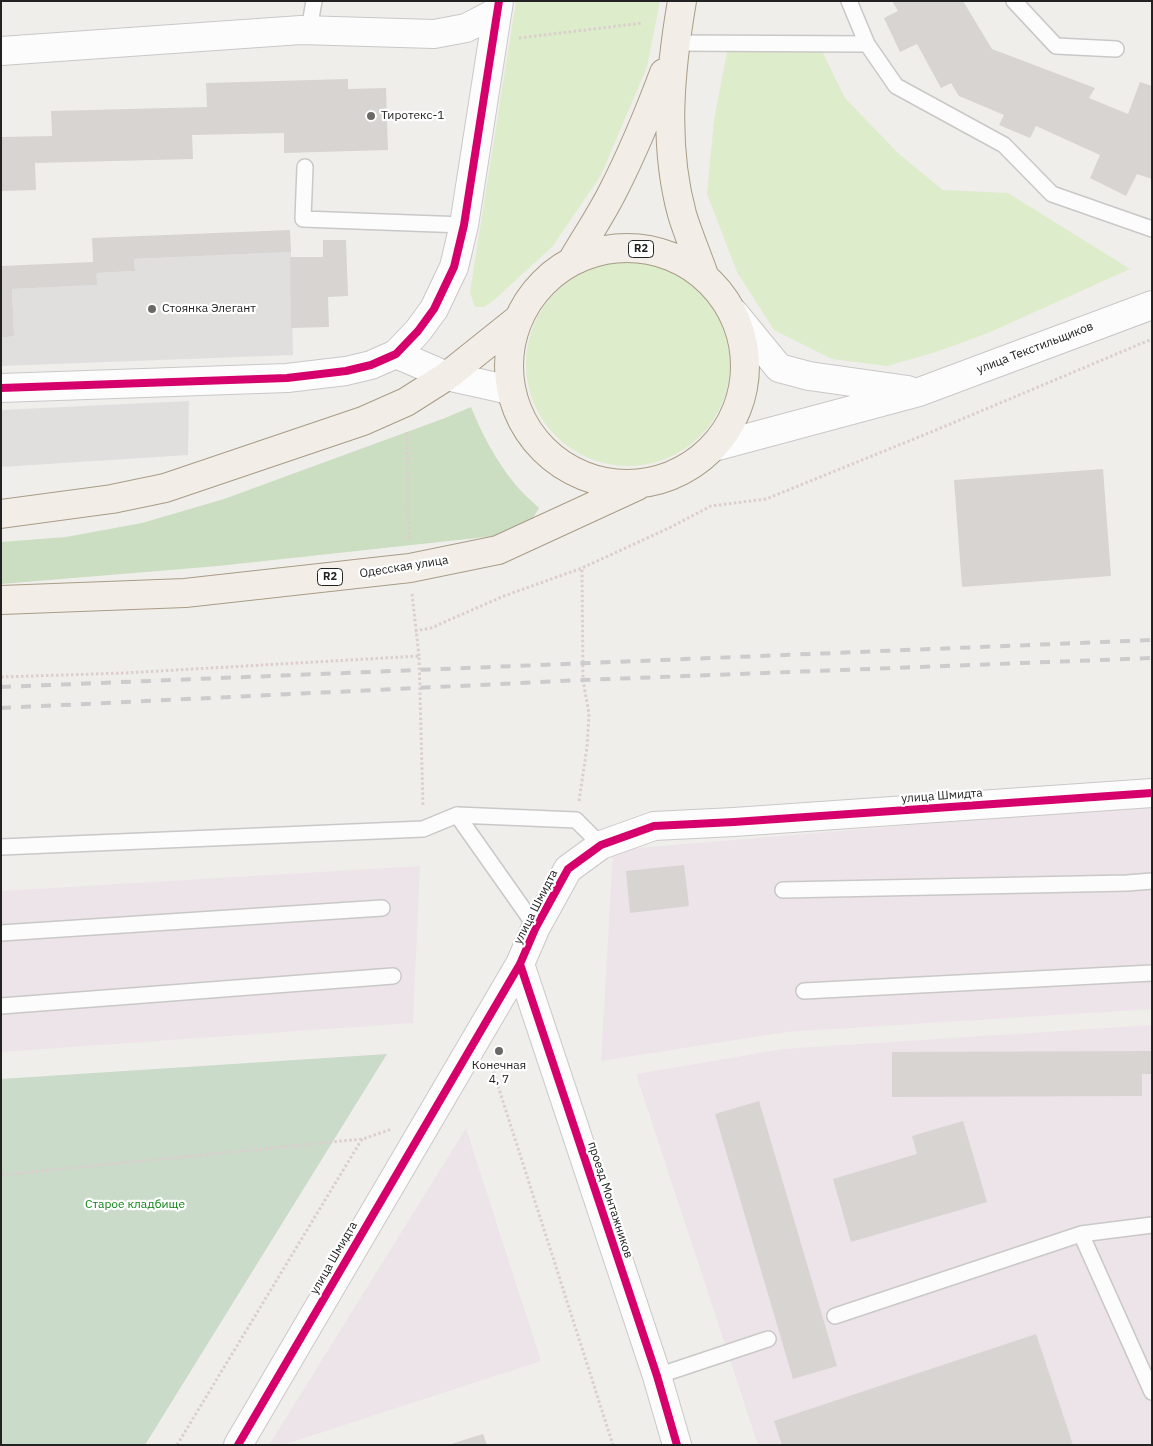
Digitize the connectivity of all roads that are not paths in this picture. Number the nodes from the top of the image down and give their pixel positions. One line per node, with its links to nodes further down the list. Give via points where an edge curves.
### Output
1 (314, 1): 6 (lane)
2 (682, 1): 7 (main road, R2)
3 (850, 1): 8 (lane)
4 (1014, 1): 9 (lane, via 1056,46)
5 (498, 7): 6 (street, via 466,28 434,34); 12 (street)
6 (308, 30): 10 (street)
7 (674, 43): 8 (lane); 14 (main road, R2, via 628,161); 15 (main road, R2, via 670,130 675,173 682,213)
8 (867, 44): 13 (lane, via 896,86 1004,145 1052,194)
9 (1116, 49)
10 (1, 51)
11 (305, 167): 12 (lane, via 303,219)
12 (464, 225): 19 (street, via 454,268 434,309)
13 (1152, 229)
14 (572, 261): 15 (main road, R2, via 598,251 626,247 654,250 680,259); 18 (main road, R2, via 539,286)
15 (704, 275): 17 (main road, R2, via 721,292)
16 (1152, 304): 23 (street, улица Текстильщиков)
17 (734, 313): 23 (street, via 779,368 809,376); 24 (main road, R2, via 745,347 745,383 734,417)
18 (517, 320): 20 (main road, R2); 22 (main road, R2, via 508,354)
19 (396, 354): 20 (street); 21 (street, via 346,371 287,378)
20 (447, 376): 22 (street); 26 (main road, R2, via 406,402 354,425 165,488 112,499)
21 (1, 388)
22 (510, 390): 25 (main road, R2, via 522,423 544,451 573,472 607,483)
23 (919, 392): 24 (street, улица Текстильщиков)
24 (714, 447): 25 (main road, R2, via 682,472)
25 (642, 484): 27 (main road, Одесская улица / R2, via 498,550 410,568 184,592)
26 (1, 514)
27 (1, 600)
28 (1152, 793): 30 (street, улица Шмидта, via 654,826)
29 (457, 815): 30 (lane, via 576,820); 31 (lane, via 424,829); 35 (lane)
30 (602, 845): 35 (street, улица Шмидта, via 568,869)
31 (1, 848)
32 (1152, 881): 33 (lane)
33 (783, 890)
34 (382, 908): 36 (lane)
35 (536, 927): 37 (street, улица Шмидта)
36 (1, 933)
37 (520, 964): 46 (street, проезд Монтажников); 48 (street, улица Шмидта)
38 (1152, 973): 40 (lane)
39 (393, 976): 41 (lane)
40 (804, 991)
41 (1, 1006)
42 (1152, 1226): 43 (lane)
43 (1081, 1234): 44 (lane); 47 (lane)
44 (835, 1316)
45 (768, 1339): 46 (lane)
46 (657, 1376): 49 (street, проезд Монтажников)
47 (1152, 1392)
48 (238, 1445)
49 (677, 1445)

